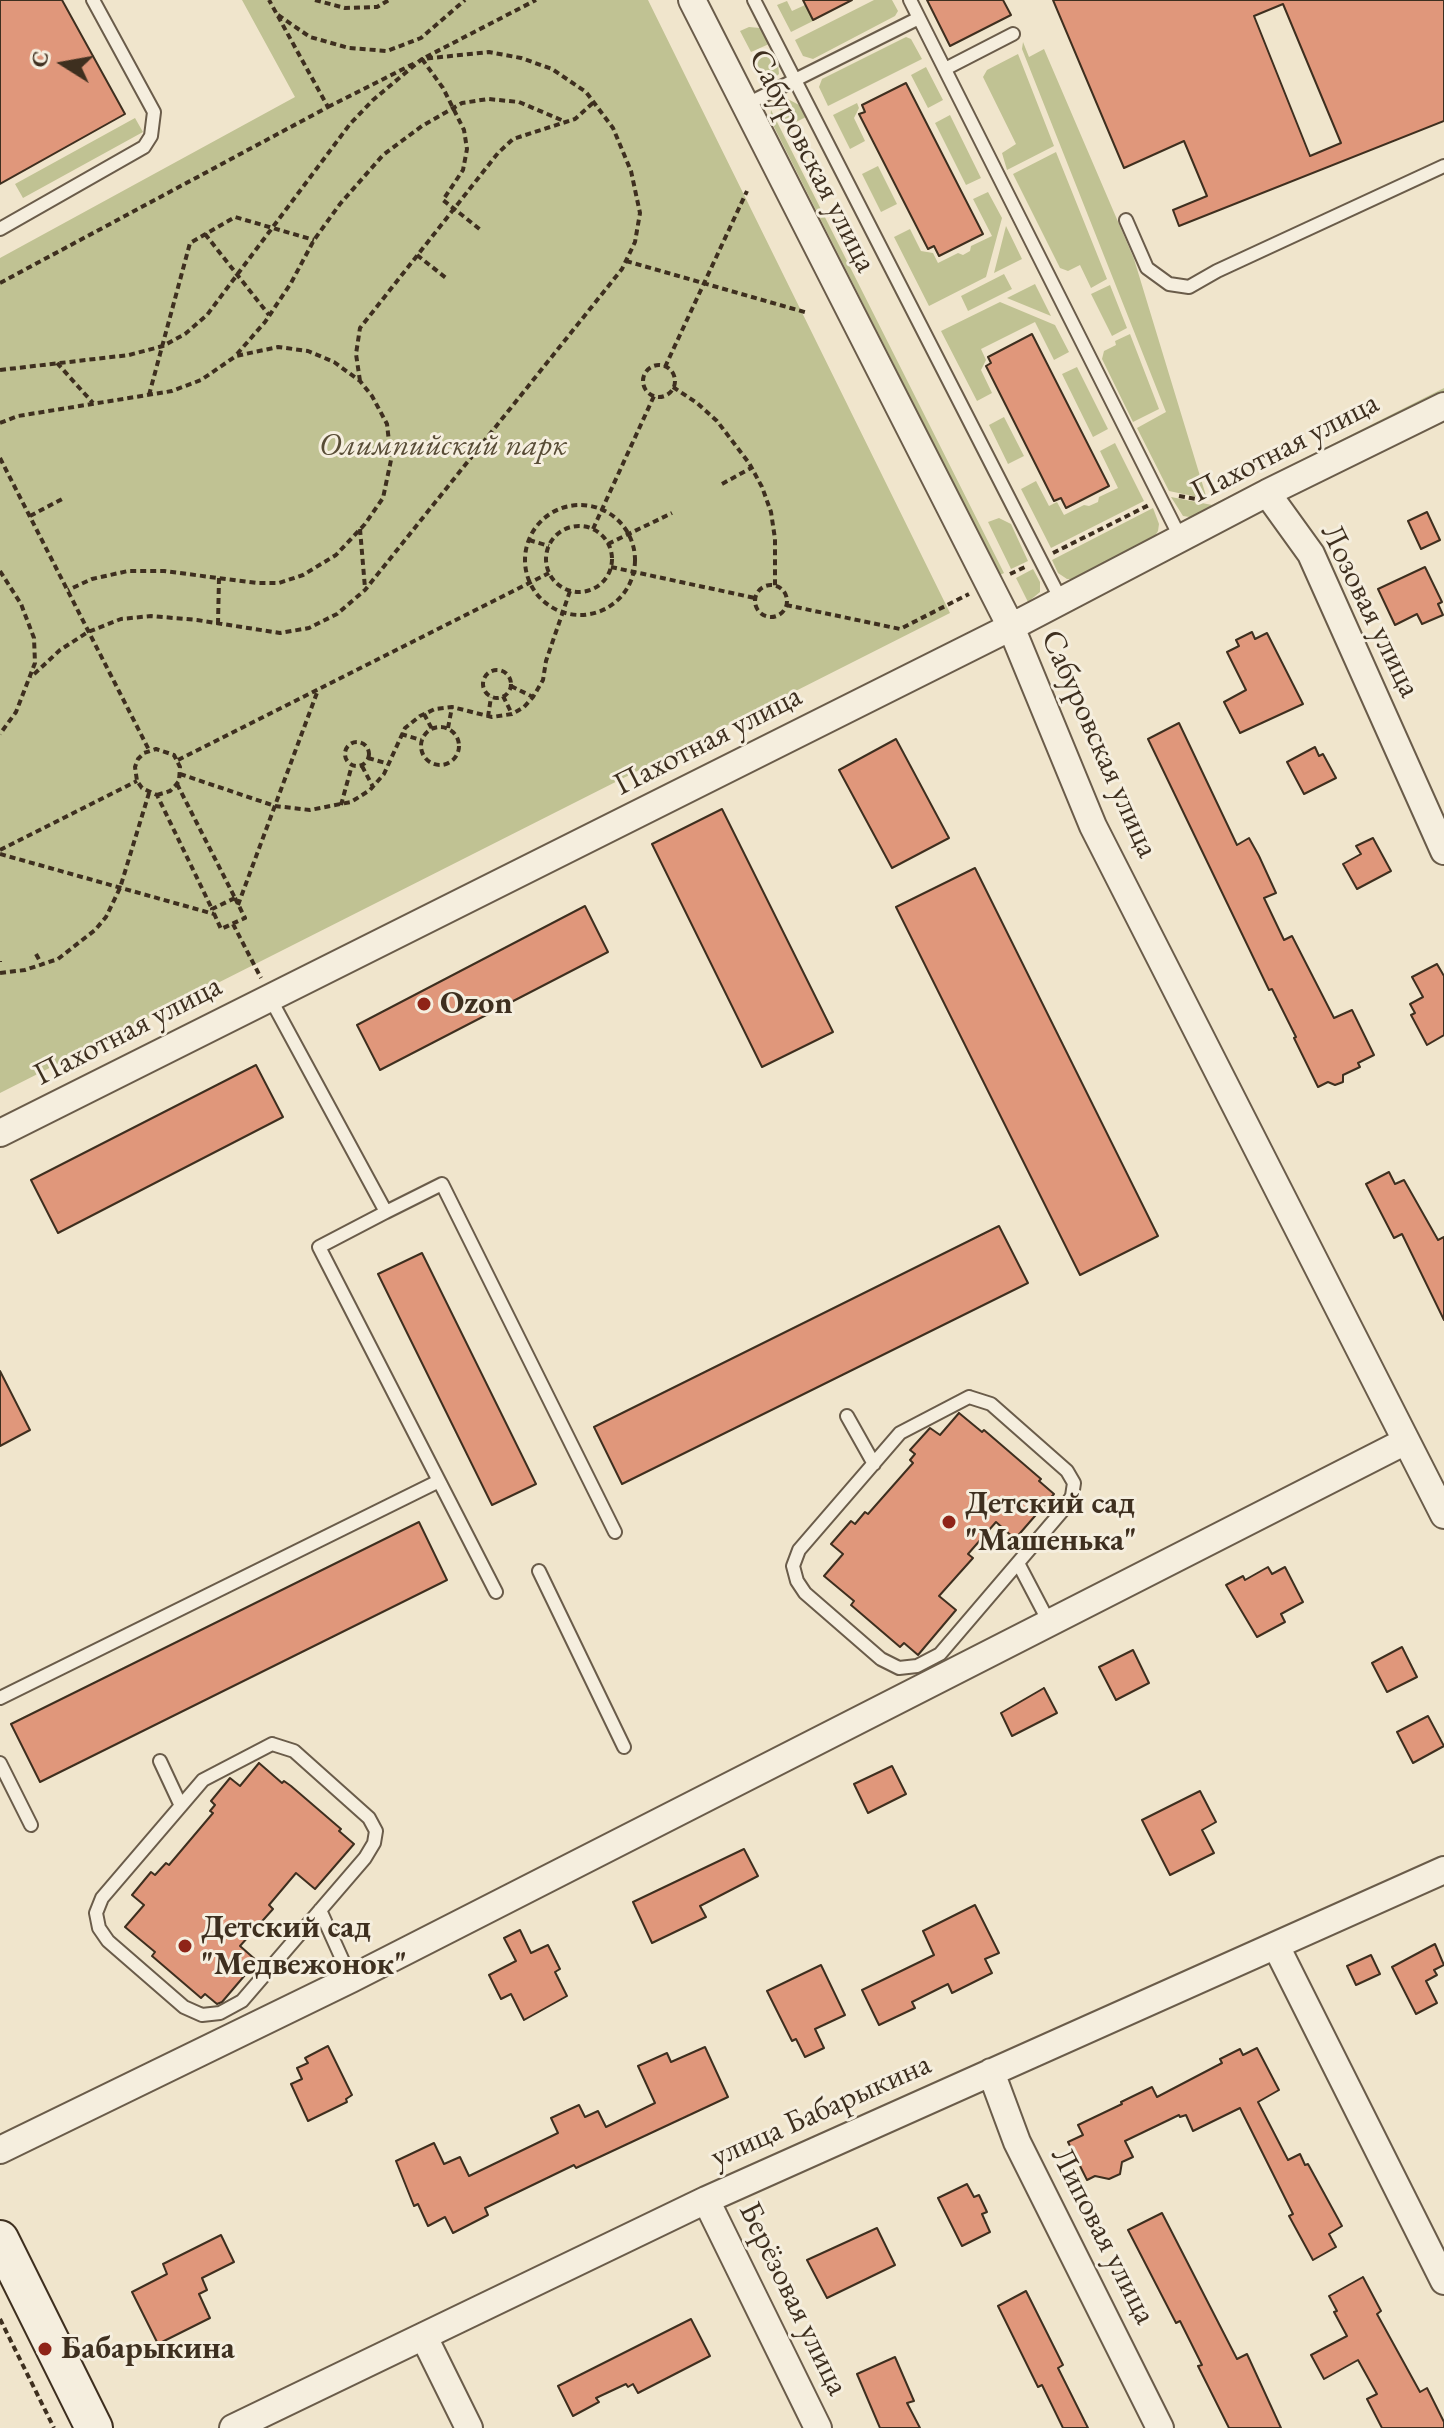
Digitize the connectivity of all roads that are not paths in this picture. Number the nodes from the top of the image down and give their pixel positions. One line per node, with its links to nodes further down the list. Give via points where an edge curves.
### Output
1 (93, 0): 12 (lane, via 154,112 151,136 144,147)
2 (692, 0): 9 (street, Сабуровская улица)
3 (754, 0): 8 (lane)
4 (910, 0): 5 (lane)
5 (919, 18): 7 (lane); 8 (lane)
6 (1013, 34): 7 (lane)
7 (945, 69): 15 (lane)
8 (794, 81): 9 (lane); 16 (lane)
9 (745, 105): 17 (street, Сабуровская улица, via 984,587)
10 (1444, 166): 11 (lane, via 1189,287 1169,284 1147,268)
11 (1126, 220)
12 (0, 229)
13 (1444, 406): 14 (street, Пахотная улица)
14 (1267, 493): 15 (street, Пахотная улица); 18 (street, Лозовая улица, via 1311,554)
15 (1181, 539): 16 (street, Пахотная улица)
16 (1062, 602): 17 (street, Пахотная улица)
17 (1011, 627): 19 (street, Пахотная улица); 23 (street, Сабуровская улица, via 1093,826)
18 (1444, 851)
19 (270, 998): 20 (street, Пахотная улица); 21 (lane)
20 (0, 1133)
21 (386, 1212): 25 (lane, via 319,1247); 27 (lane, via 442,1184)
22 (847, 1416): 24 (lane)
23 (1406, 1441): 26 (street, Сабуровская улица); 31 (street)
24 (874, 1464): 28 (lane, via 900,1433 969,1397 991,1404 1074,1483 1063,1510); 28 (lane, via 799,1550 793,1566 805,1593 881,1659 899,1668 940,1654)
25 (439, 1481): 30 (lane); 32 (lane)
26 (1444, 1515)
27 (615, 1532)
28 (1018, 1563): 31 (lane)
29 (539, 1571): 33 (lane)
30 (496, 1592)
31 (1050, 1624): 41 (street)
32 (0, 1698)
33 (624, 1747)
34 (160, 1761): 36 (lane)
35 (0, 1763): 37 (lane)
36 (181, 1806): 39 (lane, via 203,1780 272,1744 294,1751 369,1818 376,1831 365,1858); 39 (lane, via 102,1898 96,1913 108,1941 184,2007 202,2015 220,2013 242,2001)
37 (31, 1825)
38 (1444, 1870): 40 (street, улица Бабарыкина)
39 (320, 1910): 41 (lane)
40 (1276, 1946): 42 (street, улица Бабарыкина); 46 (street)
41 (351, 1979): 43 (street)
42 (991, 2072): 44 (street, улица Бабарыкина); 52 (street, Липовая улица, via 1017,2142)
43 (0, 2150)
44 (706, 2200): 47 (street, улица Бабарыкина); 51 (street, Берёзовая улица)
45 (0, 2239): 48 (street)
46 (1444, 2281)
47 (424, 2337): 49 (street, улица Бабарыкина); 50 (street)
48 (94, 2428)
49 (233, 2428)
50 (469, 2428)
51 (818, 2428)
52 (1160, 2428)

